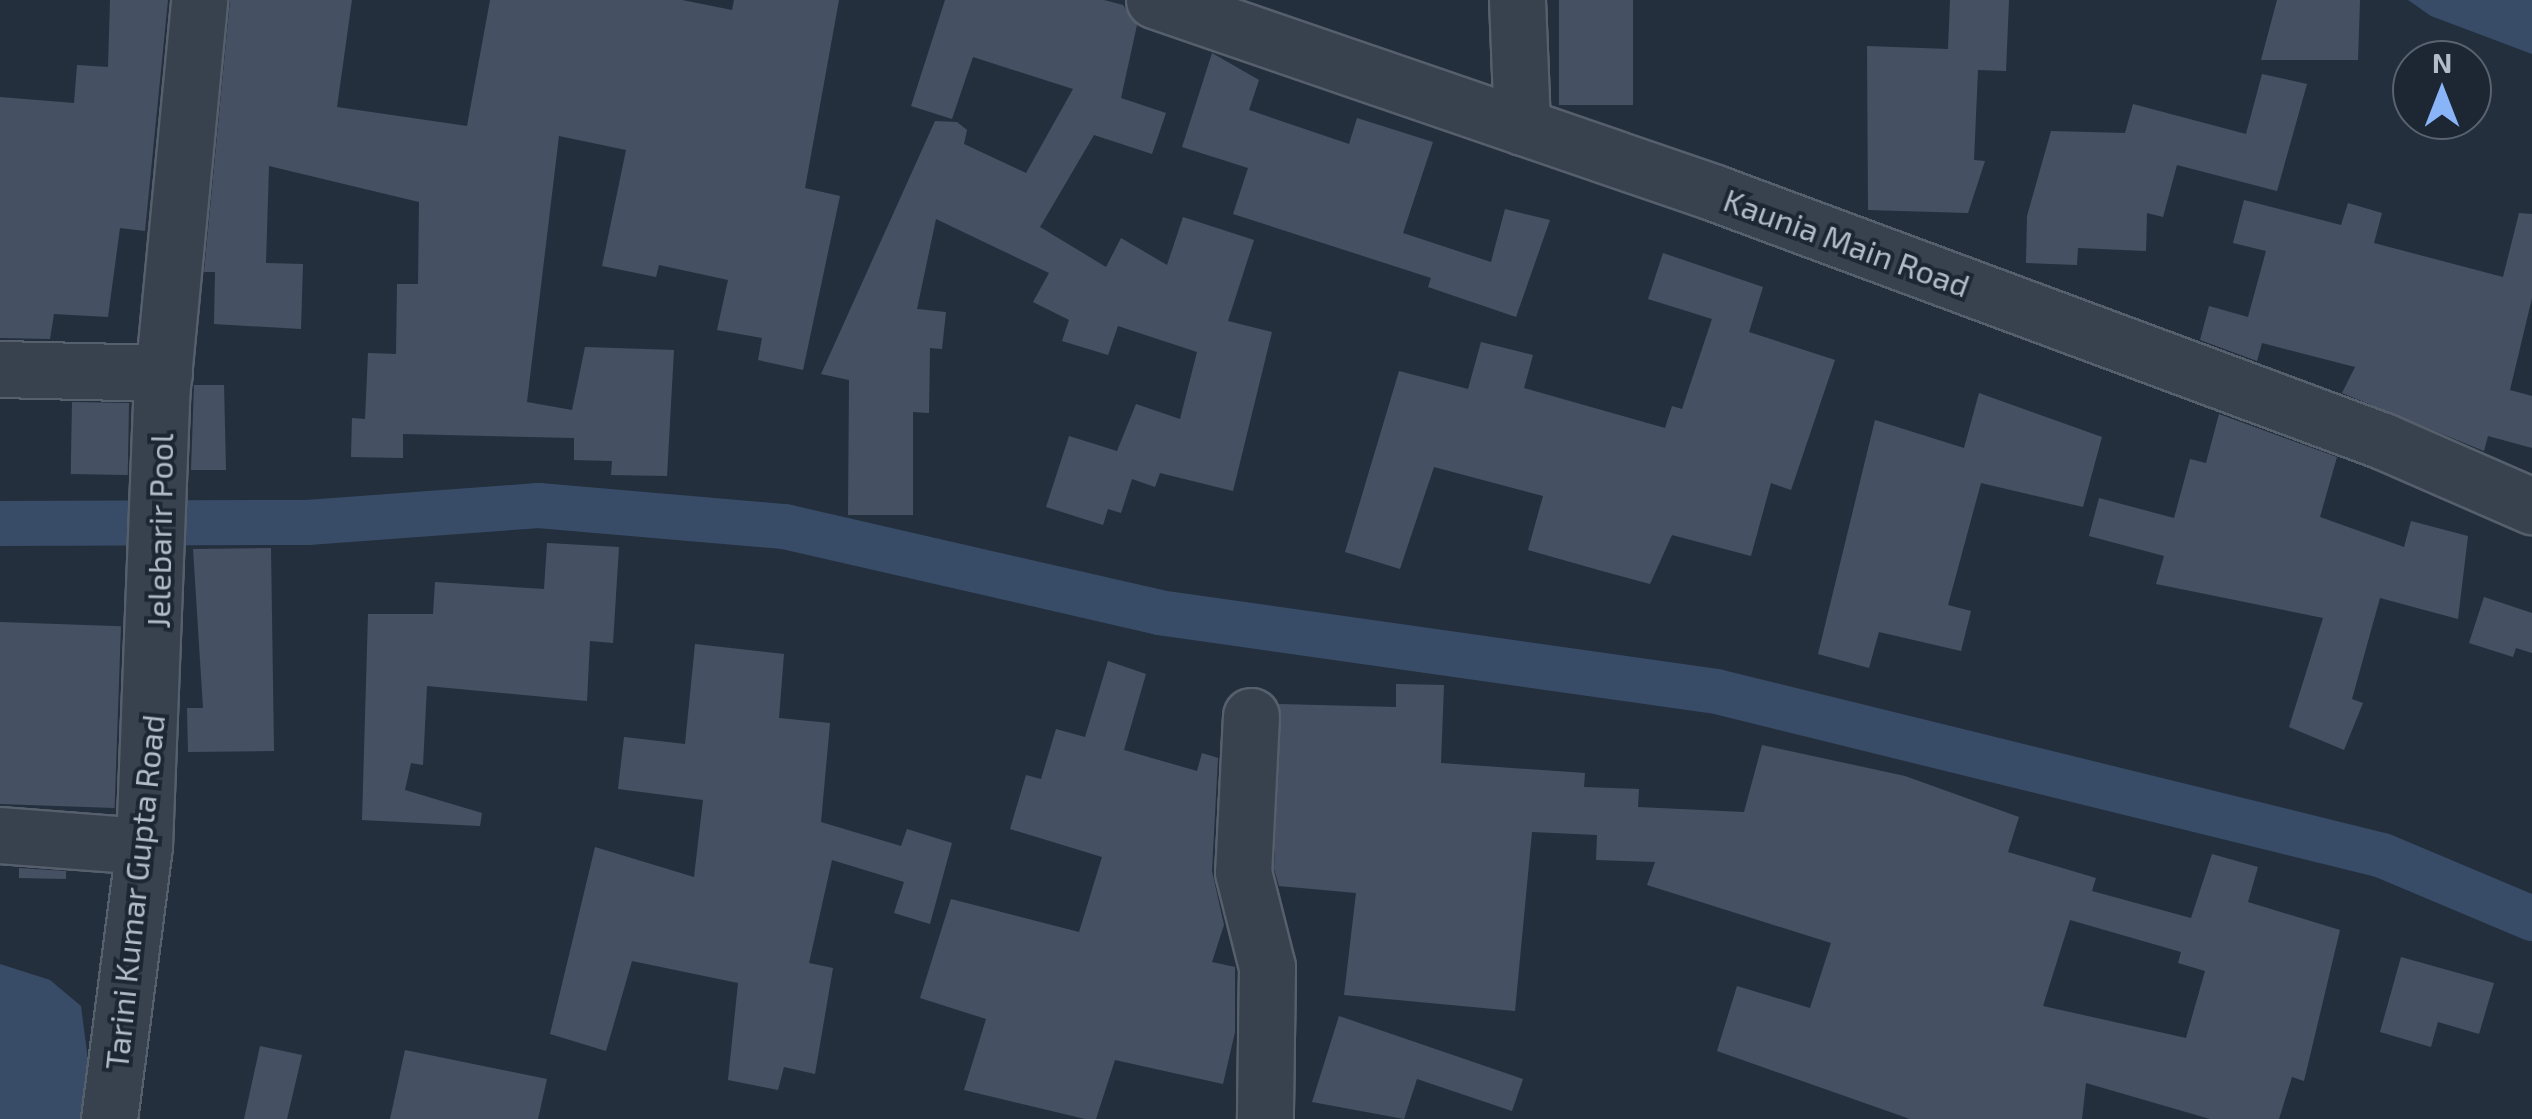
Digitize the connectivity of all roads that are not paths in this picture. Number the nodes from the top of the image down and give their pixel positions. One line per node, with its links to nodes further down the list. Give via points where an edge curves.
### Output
1 (199, 0): 6 (street)
2 (1154, 0): 4 (street, Kaunia Main Road)
3 (1517, 0): 4 (street)
4 (1522, 127): 7 (street, Kaunia Main Road, via 2383,441)
5 (0, 370): 6 (street)
6 (163, 385): 8 (street, Jelebarir Pool)
7 (2532, 504)
8 (156, 665): 11 (street, Tarini Kumar Gupta Road)
9 (1251, 716): 13 (street, via 1243,872 1267,966)
10 (0, 835): 11 (street)
11 (144, 846): 12 (street, Tarini Kumar Gupta Road)
12 (108, 1119)
13 (1264, 1119)

